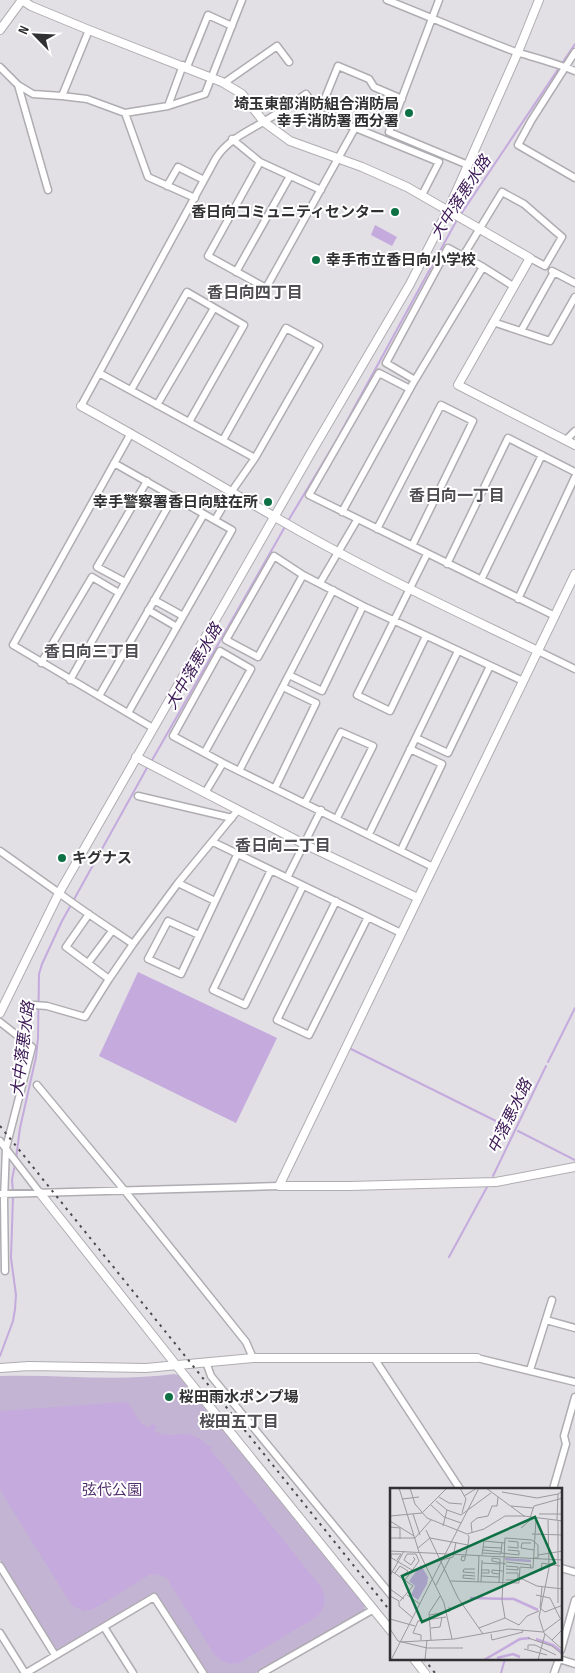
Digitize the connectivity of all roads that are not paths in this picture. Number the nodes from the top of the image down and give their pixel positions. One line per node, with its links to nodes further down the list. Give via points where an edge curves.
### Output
1 (22, 0): 8 (street); 9 (street)
2 (242, 0): 7 (street)
3 (387, 0): 6 (street)
4 (439, 0): 6 (street)
5 (539, 0): 10 (street)
6 (432, 18): 10 (street); 21 (street)
7 (232, 26): 13 (street, via 208,15); 17 (street)
8 (0, 30)
9 (89, 30): 13 (street); 20 (street)
10 (518, 52): 14 (street); 30 (street)
11 (575, 52): 14 (street)
12 (289, 62): 18 (street, via 277,46)
13 (185, 66): 17 (street); 22 (street)
14 (562, 66): 16 (street); 32 (street, via 518,145)
15 (0, 67): 19 (street)
16 (575, 71)
17 (212, 78): 18 (street); 22 (street, via 205,94)
18 (224, 83): 25 (street, via 242,94)
19 (18, 85): 20 (street, via 34,94); 35 (street)
20 (62, 96): 23 (street, via 86,99)
21 (402, 98): 24 (street, via 374,87 369,79 338,66); 30 (street, via 389,132)
22 (168, 106): 23 (street)
23 (125, 113): 34 (street, via 148,177)
24 (319, 113): 25 (street, via 306,94); 26 (street)
25 (264, 122): 27 (street); 28 (street, via 290,141)
26 (355, 128): 28 (street); 37 (street, via 439,162)
27 (232, 139): 29 (street); 33 (street, via 223,147)
28 (338, 159): 36 (street); 37 (street)
29 (260, 162): 31 (street); 45 (street, via 208,256)
30 (468, 165): 39 (street)
31 (290, 176): 36 (street); 45 (street)
32 (575, 178)
33 (204, 180): 34 (street, via 178,167); 38 (street)
34 (167, 186): 38 (street)
35 (48, 190)
36 (321, 190): 45 (street, via 266,288)
37 (422, 195): 39 (street)
38 (195, 198): 53 (street)
39 (452, 212): 40 (street); 75 (street)
40 (479, 228): 41 (street); 42 (street); 43 (street, via 502,192 524,204 562,237)
41 (463, 256): 44 (street); 54 (street, via 448,248 386,363)
42 (530, 258): 43 (street); 48 (street)
43 (545, 266): 46 (street)
44 (483, 268): 48 (street); 54 (street)
45 (236, 272)
46 (554, 272): 47 (street); 52 (street)
47 (575, 283)
48 (513, 286): 51 (street)
49 (575, 297): 52 (street, via 550,341)
50 (214, 308): 56 (street, via 187,292); 57 (street); 59 (street, via 244,325)
51 (493, 322): 52 (street); 63 (street, via 458,385)
52 (521, 331)
53 (100, 373): 56 (street); 58 (street)
54 (415, 380): 55 (street)
55 (410, 389): 73 (street); 73 (street, via 379,373 309,495)
56 (131, 390): 57 (street)
57 (157, 405): 59 (street)
58 (81, 406): 61 (street)
59 (189, 422): 62 (street)
60 (575, 431): 63 (street)
61 (130, 433): 67 (street); 71 (street)
62 (223, 440): 66 (street); 66 (street, via 286,328 319,346)
63 (566, 440): 64 (street)
64 (575, 444)
65 (542, 455): 68 (street); 82 (street, via 508,438); 85 (street)
66 (255, 458): 71 (street)
67 (114, 463): 70 (street); 102 (street, via 14,645)
68 (575, 472)
69 (575, 477): 91 (street)
70 (147, 481): 72 (street); 86 (street, via 97,567)
71 (232, 491): 75 (street); 76 (street)
72 (174, 496): 74 (street); 86 (street)
73 (342, 512): 77 (street)
74 (204, 514): 76 (street); 92 (street)
75 (275, 518): 80 (street); 111 (street)
76 (215, 520): 95 (street, via 232,530)
77 (358, 520): 78 (street); 80 (street)
78 (377, 529): 79 (street); 79 (street, via 441,405 473,421)
79 (412, 546): 81 (street)
80 (338, 552): 87 (street); 88 (street)
81 (427, 554): 82 (street); 88 (street)
82 (447, 564): 85 (street)
83 (575, 574): 96 (street)
84 (303, 575): 84 (street, via 258,657 226,640 274,556); 87 (street)
85 (481, 580): 91 (street)
86 (125, 582): 90 (street)
87 (320, 583): 89 (street)
88 (410, 589): 97 (street); 101 (street)
89 (333, 590): 93 (street); 105 (street)
90 (119, 593): 102 (street, via 92,578); 106 (street)
91 (518, 598): 96 (street)
92 (154, 600): 94 (street); 95 (street)
93 (363, 606): 97 (street); 105 (street, via 322,690)
94 (148, 610): 98 (street); 109 (street)
95 (183, 616): 98 (street)
96 (554, 616): 101 (street)
97 (394, 621): 99 (street); 99 (street, via 357,695 390,711)
98 (177, 627): 110 (street)
99 (426, 636): 100 (street)
100 (458, 651): 103 (street); 112 (street)
101 (538, 651): 104 (street); 107 (street)
102 (42, 663): 106 (street)
103 (490, 666): 107 (street); 112 (street, via 448,753)
104 (575, 669)
105 (289, 675): 108 (street)
106 (70, 680): 109 (street)
107 (523, 681): 132 (street)
108 (283, 686): 117 (street); 118 (street, via 316,703)
109 (99, 696): 110 (street)
110 (128, 713): 111 (street)
111 (153, 728): 115 (street)
112 (416, 738): 113 (street)
113 (410, 749): 126 (street); 129 (street, via 442,764)
114 (205, 752): 114 (street, via 173,736 220,651 251,669); 116 (street)
115 (136, 757): 119 (street); 137 (street)
116 (223, 763): 117 (street); 119 (street)
117 (239, 771): 118 (street)
118 (275, 788): 121 (street)
119 (205, 793): 122 (street)
120 (138, 796): 124 (street)
121 (305, 803): 123 (street); 125 (street, via 341,732 372,746)
122 (238, 810): 124 (street); 128 (street)
123 (321, 810): 125 (street); 128 (street)
124 (232, 818): 127 (street)
125 (337, 818): 126 (street)
126 (369, 834): 129 (street)
127 (213, 842): 131 (street); 135 (street)
128 (304, 844): 134 (street); 138 (street)
129 (401, 850): 132 (street)
130 (0, 852): 137 (street)
131 (237, 854): 133 (street); 139 (street)
132 (433, 867): 138 (street)
133 (271, 870): 134 (street); 136 (street, via 212,990 245,1005)
134 (287, 878): 136 (street)
135 (178, 883): 139 (street); 146 (street)
136 (303, 886): 140 (street)
137 (62, 895): 141 (street); 150 (street)
138 (418, 898): 144 (street)
139 (215, 901): 145 (street)
140 (336, 901): 142 (street); 142 (street, via 277,1020 309,1035)
141 (89, 914): 143 (street); 147 (street, via 66,947)
142 (368, 917): 144 (street)
143 (112, 931): 146 (street); 147 (street)
144 (401, 933): 156 (street)
145 (198, 935): 145 (street, via 181,974 148,958 168,921)
146 (133, 944): 148 (street)
147 (88, 963): 148 (street)
148 (109, 978): 149 (street, via 85,1016)
149 (34, 1005)
150 (0, 1013)
151 (0, 1022): 154 (street, via 32,1047)
152 (37, 1085): 157 (street)
153 (0, 1141): 154 (street)
154 (7, 1150): 158 (street); 159 (street)
155 (575, 1167): 156 (street, via 496,1182)
156 (279, 1186): 157 (street)
157 (125, 1190): 158 (street); 164 (street, via 246,1342)
158 (40, 1193): 159 (street); 168 (street)
159 (5, 1194): 160 (street)
160 (5, 1271)
161 (552, 1300): 162 (street)
162 (546, 1320): 163 (street); 170 (street)
163 (575, 1328)
164 (253, 1358): 165 (street); 167 (street)
165 (374, 1358): 166 (street); 173 (street)
166 (478, 1358): 170 (street)
167 (206, 1362): 168 (street); 178 (street, via 211,1376)
168 (176, 1365): 169 (street); 180 (street)
169 (0, 1368)
170 (530, 1370): 171 (street)
171 (575, 1382)
172 (575, 1397): 174 (street)
173 (459, 1488)
174 (553, 1488)
175 (0, 1566): 185 (street)
176 (562, 1568): 177 (street)
177 (575, 1572)
178 (390, 1594)
179 (575, 1600): 184 (street)
180 (374, 1609): 182 (street); 190 (street)
181 (104, 1626): 185 (street); 192 (street); 193 (street, via 154,1596)
182 (390, 1630)
183 (0, 1633): 191 (street)
184 (562, 1646)
185 (55, 1655): 191 (street)
186 (415, 1660): 194 (street)
187 (559, 1660): 195 (street)
188 (562, 1660): 189 (street)
189 (575, 1664)
190 (267, 1672)
191 (26, 1673)
192 (133, 1673)
193 (203, 1673)
194 (425, 1673)
195 (554, 1673)

